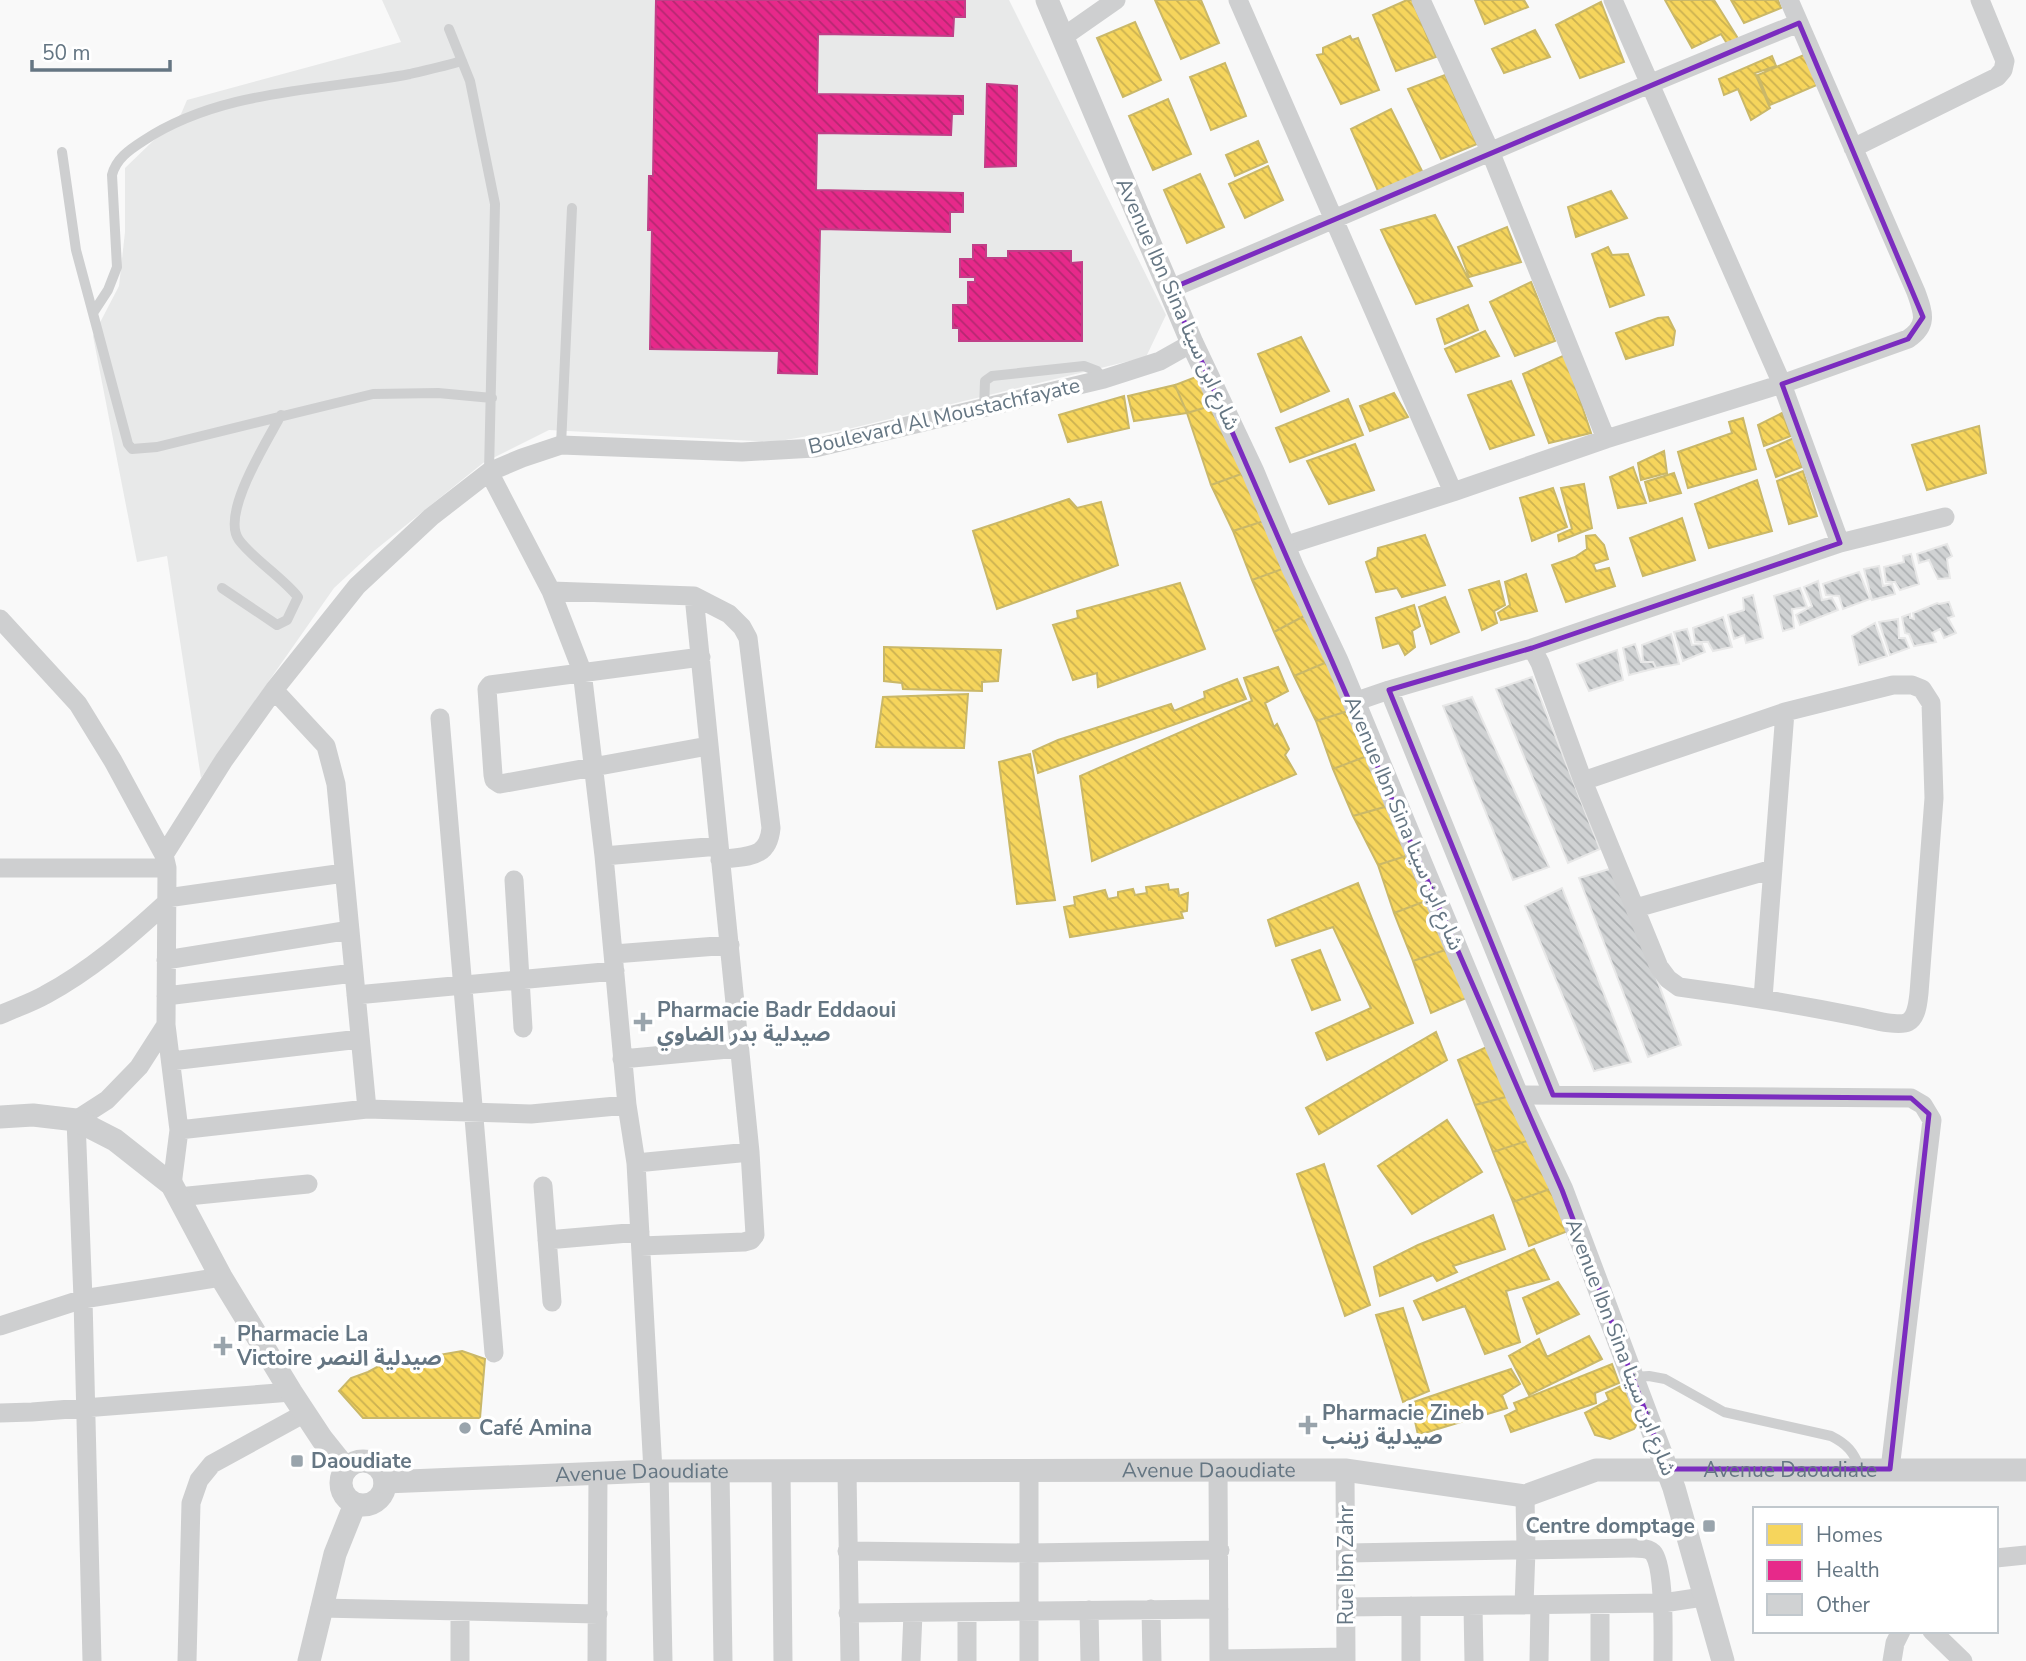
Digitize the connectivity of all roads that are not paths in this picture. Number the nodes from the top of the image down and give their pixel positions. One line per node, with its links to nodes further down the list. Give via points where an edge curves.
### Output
1 (1047, 0): 10 (street, Avenue Ibn Sina شارع ابن سينا)
2 (1116, 0): 10 (street)
3 (1238, 0): 17 (street)
4 (1421, 0): 14 (street)
5 (1613, 0): 12 (street)
6 (1789, 0): 8 (street)
7 (1980, 0): 13 (street, via 2005,61 1997,78)
8 (1799, 23): 12 (street); 13 (street)
9 (449, 29): 11 (lane)
10 (1063, 37): 18 (street, Avenue Ibn Sina شارع ابن سينا)
11 (462, 61): 19 (lane, via 409,74 242,100 163,128 130,150 112,175 117,267); 23 (lane, via 476,106 495,204)
12 (1649, 83): 14 (street); 22 (street)
13 (1853, 148): 22 (street, via 1916,292 1921,326 1908,338)
14 (1490, 151): 17 (street); 26 (street)
15 (62, 152): 19 (lane, via 76,250)
16 (572, 208): 27 (lane)
17 (1336, 220): 18 (street); 29 (street)
18 (1170, 289): 20 (street, Avenue Ibn Sina شارع ابن سينا)
19 (93, 313): 25 (lane, via 132,449 157,447)
20 (1192, 343): 21 (street, Boulevard Al Moustachfayate, via 1160,361); 32 (street, Avenue Ibn Sina شارع ابن سينا)
21 (1104, 379): 24 (street, Boulevard Al Moustachfayate); 24 (lane, via 1084,366 992,376 985,381)
22 (1782, 384): 26 (street); 31 (street)
23 (492, 398): 25 (lane, via 373,394); 28 (lane)
24 (984, 409): 27 (street, Boulevard Al Moustachfayate, via 815,448 742,452)
25 (281, 415): 33 (lane, via 241,491 234,519 237,538 298,597 287,620 278,625)
26 (1606, 439): 29 (street)
27 (561, 445): 28 (street, Boulevard Al Moustachfayate)
28 (489, 472): 34 (street); 40 (street, Boulevard Al Moustachfayate, via 431,517 358,586)
29 (1453, 492): 32 (street)
30 (1944, 517): 31 (street)
31 (1840, 543): 37 (street)
32 (1284, 546): 42 (street, Avenue Ibn Sina شارع ابن سينا)
33 (222, 588)
34 (551, 591): 35 (street); 39 (street)
35 (694, 596): 38 (street); 48 (street, via 729,614 748,638 771,828 770,842 761,852)
36 (0, 619): 50 (street, via 78,704)
37 (1532, 648): 41 (street); 47 (street)
38 (701, 657): 39 (street); 45 (street)
39 (582, 671): 46 (street); 46 (street, via 488,687 494,780 500,784)
40 (274, 690): 50 (street, Boulevard Al Moustachfayate, via 225,760); 53 (street, via 326,746 336,784)
41 (1389, 690): 42 (street); 75 (street)
42 (1354, 702): 74 (street, Avenue Ibn Sina شارع ابن سينا)
43 (1785, 712): 47 (street); 52 (street); 66 (street, via 1893,685 1922,689 1931,703 1934,798 1919,993 1917,1009 1905,1023)
44 (440, 718): 63 (street)
45 (708, 746): 46 (street); 48 (street)
46 (595, 768): 49 (street)
47 (1583, 781): 56 (street)
48 (720, 853): 49 (street); 58 (street)
49 (604, 856): 60 (street)
50 (166, 862): 51 (street); 55 (street)
51 (0, 867)
52 (1773, 869): 56 (street); 66 (street)
53 (344, 873): 55 (street); 57 (street)
54 (514, 880): 62 (street)
55 (167, 900): 59 (street); 67 (street, via 128,939 85,971)
56 (1636, 908): 66 (street, via 1659,967 1679,987)
57 (350, 930): 59 (street); 61 (street)
58 (730, 945): 60 (street); 71 (street)
59 (166, 960): 65 (street)
60 (615, 963): 62 (street); 72 (street)
61 (354, 973): 64 (street); 65 (street)
62 (521, 979): 63 (street); 69 (street)
63 (465, 985): 64 (street); 78 (street)
64 (356, 995): 70 (street)
65 (166, 996): 68 (street)
66 (1763, 998)
67 (0, 1014)
68 (166, 1025): 73 (street); 80 (street, via 123,1084)
69 (523, 1028)
70 (360, 1039): 73 (street); 77 (street)
71 (739, 1048): 72 (street); 82 (street)
72 (622, 1059): 76 (street)
73 (171, 1061): 81 (street)
74 (1517, 1095): 75 (street); 94 (street, Avenue Ibn Sina شارع ابن سينا, via 1562,1190)
75 (1553, 1096): 102 (street, via 1911,1098 1923,1105 1931,1120)
76 (627, 1105): 78 (street, via 531,1114); 83 (street)
77 (367, 1109): 78 (street); 81 (street)
78 (474, 1112): 93 (street)
79 (0, 1118): 80 (street, via 33,1115)
80 (76, 1120): 86 (street, via 115,1140); 90 (street)
81 (179, 1130): 86 (street)
82 (750, 1152): 83 (street); 87 (street, via 755,1228 751,1240)
83 (636, 1163): 87 (street)
84 (308, 1184): 86 (street)
85 (543, 1186): 88 (street)
86 (175, 1191): 89 (street)
87 (641, 1239): 88 (street); 107 (street)
88 (547, 1240): 91 (street)
89 (221, 1277): 90 (street); 95 (street)
90 (83, 1299): 92 (street); 96 (street)
91 (552, 1302)
92 (0, 1326)
93 (495, 1353)
94 (1633, 1377): 100 (street, Avenue Ibn Sina شارع ابن سينا); 101 (lane, via 1665,1378 1724,1412 1831,1436 1846,1444)
95 (291, 1392): 96 (street); 98 (street)
96 (86, 1407): 97 (street); 143 (street)
97 (0, 1413)
98 (304, 1413): 99 (street); 144 (street, via 212,1464 199,1480 191,1503)
99 (346, 1469): 112 (street, via 365,1461 382,1472); 114 (street, via 341,1489)
100 (1667, 1469): 101 (street, Avenue Daoudiate); 113 (street, Avenue Daoudiate, via 1596,1470); 122 (street, Avenue Ibn Sina شارع ابن سينا)
101 (1860, 1469): 102 (street, Avenue Daoudiate)
102 (1890, 1469): 106 (street, Avenue Daoudiate)
103 (1029, 1470): 104 (street, Avenue Daoudiate); 111 (street, Avenue Daoudiate); 119 (street)
104 (1218, 1470): 105 (street, Avenue Daoudiate); 115 (street)
105 (1345, 1470): 113 (street, Avenue Daoudiate); 118 (street, Rue Ibn Zahr)
106 (2026, 1470)
107 (656, 1471): 108 (street, Avenue Daoudiate); 110 (street, Avenue Daoudiate); 148 (street)
108 (720, 1471): 109 (street, Avenue Daoudiate); 149 (street)
109 (781, 1471): 111 (street, Avenue Daoudiate); 150 (street)
110 (598, 1472): 112 (street, Avenue Daoudiate); 138 (street)
111 (847, 1472): 117 (street)
112 (385, 1482): 114 (street, via 379,1499)
113 (1525, 1496): 116 (street)
114 (355, 1504): 129 (street)
115 (1220, 1550): 119 (street); 131 (street)
116 (1526, 1550): 118 (street); 123 (street, via 1649,1550 1657,1563); 125 (street)
117 (847, 1551): 119 (street); 136 (street)
118 (1347, 1552): 128 (street, Rue Ibn Zahr)
119 (1029, 1553): 133 (street)
120 (2026, 1555): 121 (street)
121 (1998, 1558)
122 (1703, 1597): 123 (street); 162 (street, Avenue Ibn Sina شارع ابن سينا)
123 (1663, 1603): 124 (street); 161 (street)
124 (1600, 1604): 125 (street); 160 (street)
125 (1532, 1605): 127 (street); 159 (street)
126 (1411, 1606): 127 (street); 128 (street); 157 (street)
127 (1473, 1606): 158 (street)
128 (1346, 1607): 141 (street, Rue Ibn Zahr)
129 (320, 1608): 134 (street); 145 (street)
130 (1151, 1609): 131 (street); 132 (street); 156 (street)
131 (1219, 1609): 142 (street)
132 (1089, 1610): 133 (street); 155 (street)
133 (1029, 1611): 135 (street); 154 (street)
134 (460, 1612): 138 (street); 146 (street)
135 (967, 1612): 137 (street); 153 (street)
136 (848, 1613): 137 (street); 151 (street)
137 (912, 1613): 152 (street)
138 (598, 1614): 147 (street)
139 (1900, 1633): 163 (street)
140 (1934, 1633): 164 (street)
141 (1346, 1659): 142 (street)
142 (1219, 1660)
143 (92, 1661)
144 (187, 1661)
145 (309, 1661)
146 (460, 1661)
147 (597, 1661)
148 (663, 1661)
149 (723, 1661)
150 (783, 1661)
151 (850, 1661)
152 (911, 1661)
153 (967, 1661)
154 (1028, 1661)
155 (1090, 1661)
156 (1152, 1661)
157 (1411, 1661)
158 (1474, 1661)
159 (1539, 1661)
160 (1600, 1661)
161 (1663, 1661)
162 (1723, 1661)
163 (1892, 1661)
164 (1963, 1661)

